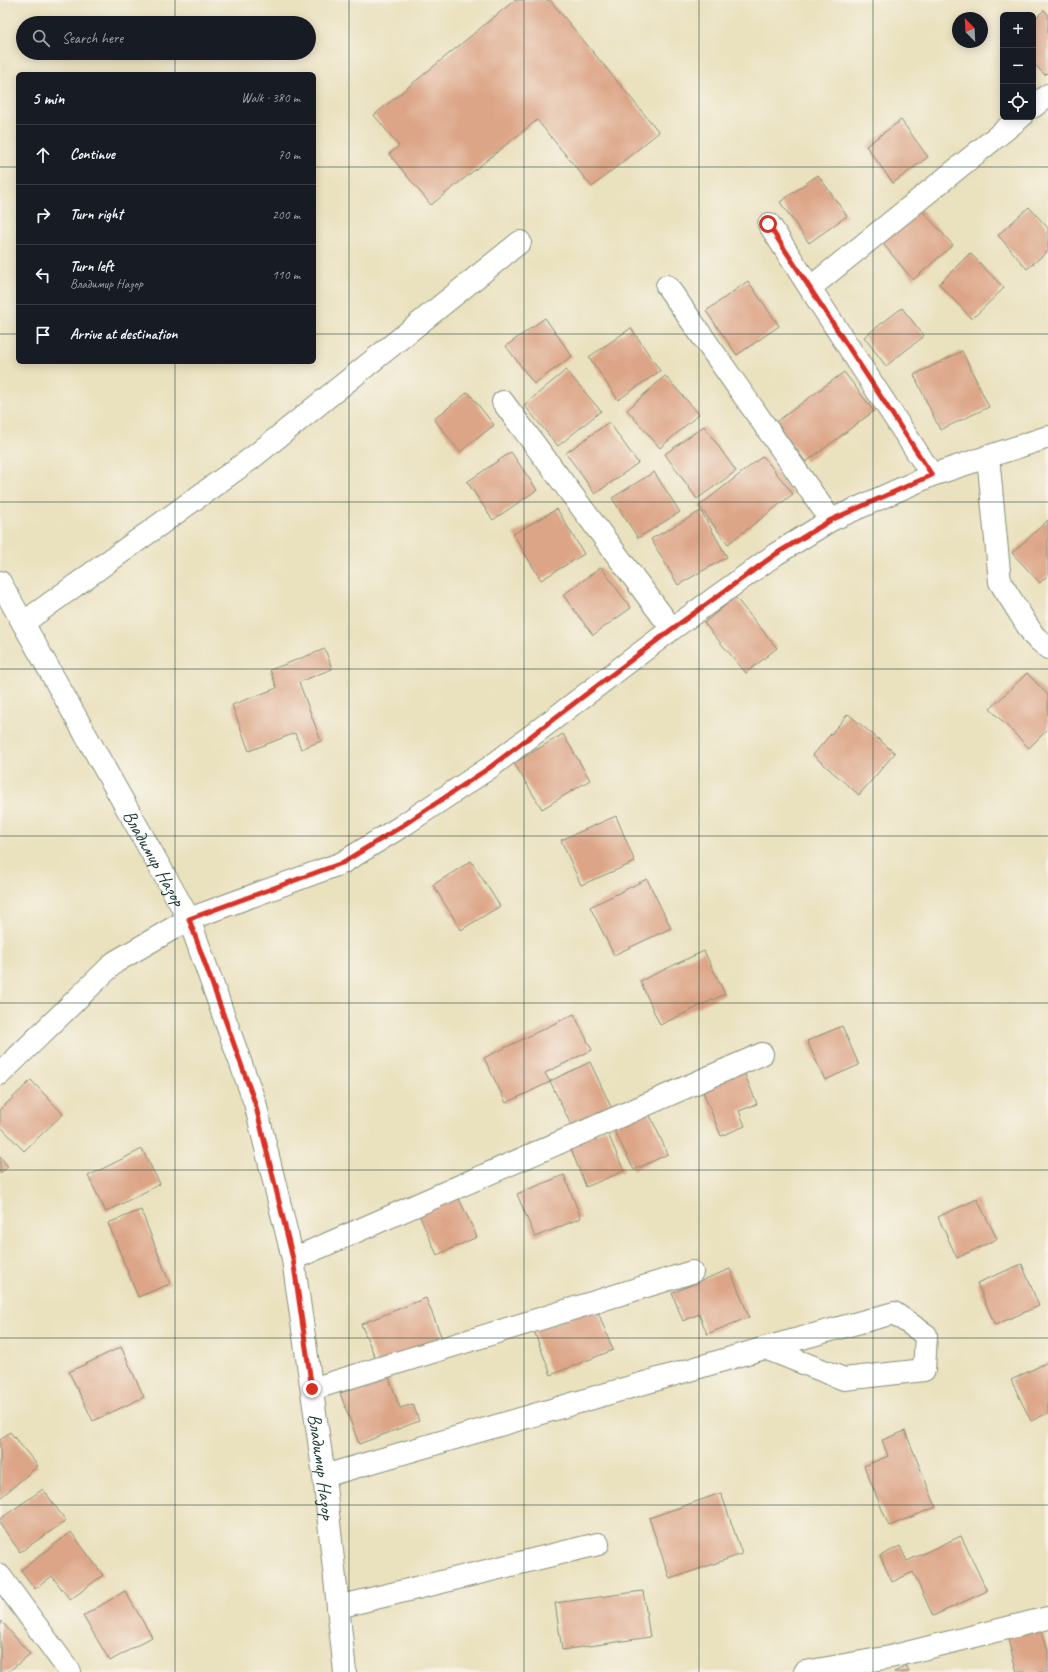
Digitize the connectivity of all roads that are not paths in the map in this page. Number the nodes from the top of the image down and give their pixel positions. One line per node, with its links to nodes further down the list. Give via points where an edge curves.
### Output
1 (1048, 95): 2 (street)
2 (1036, 105)
3 (1017, 120): 7 (street)
4 (768, 224): 7 (street)
5 (520, 242): 14 (street, via 252,458)
6 (667, 286): 12 (street)
7 (810, 288): 11 (street)
8 (503, 402): 15 (street)
9 (1048, 436): 10 (street)
10 (988, 456): 11 (street); 16 (street, via 1000,582 1034,636)
11 (932, 475): 12 (street)
12 (831, 520): 15 (street, via 776,554)
13 (0, 582): 14 (street, Владимир Назор)
14 (23, 623): 17 (street, Владимир Назор)
15 (672, 629): 17 (street, via 489,768 342,863)
16 (1048, 648)
17 (189, 919): 19 (street, via 115,962); 20 (street, Владимир Назор, via 255,1103)
18 (762, 1054): 20 (street)
19 (0, 1074)
20 (293, 1259): 23 (street, Владимир Назор)
21 (692, 1272): 23 (street)
22 (765, 1348): 22 (street, via 844,1379 924,1370 926,1335 894,1313); 24 (street)
23 (312, 1389): 24 (street, Владимир Назор)
24 (324, 1476): 27 (street, Владимир Назор)
25 (598, 1544): 27 (street)
26 (0, 1576): 29 (street)
27 (338, 1607): 30 (street, Владимир Назор)
28 (1048, 1618): 31 (street, via 890,1657)
29 (70, 1672)
30 (345, 1672)
31 (805, 1672)

